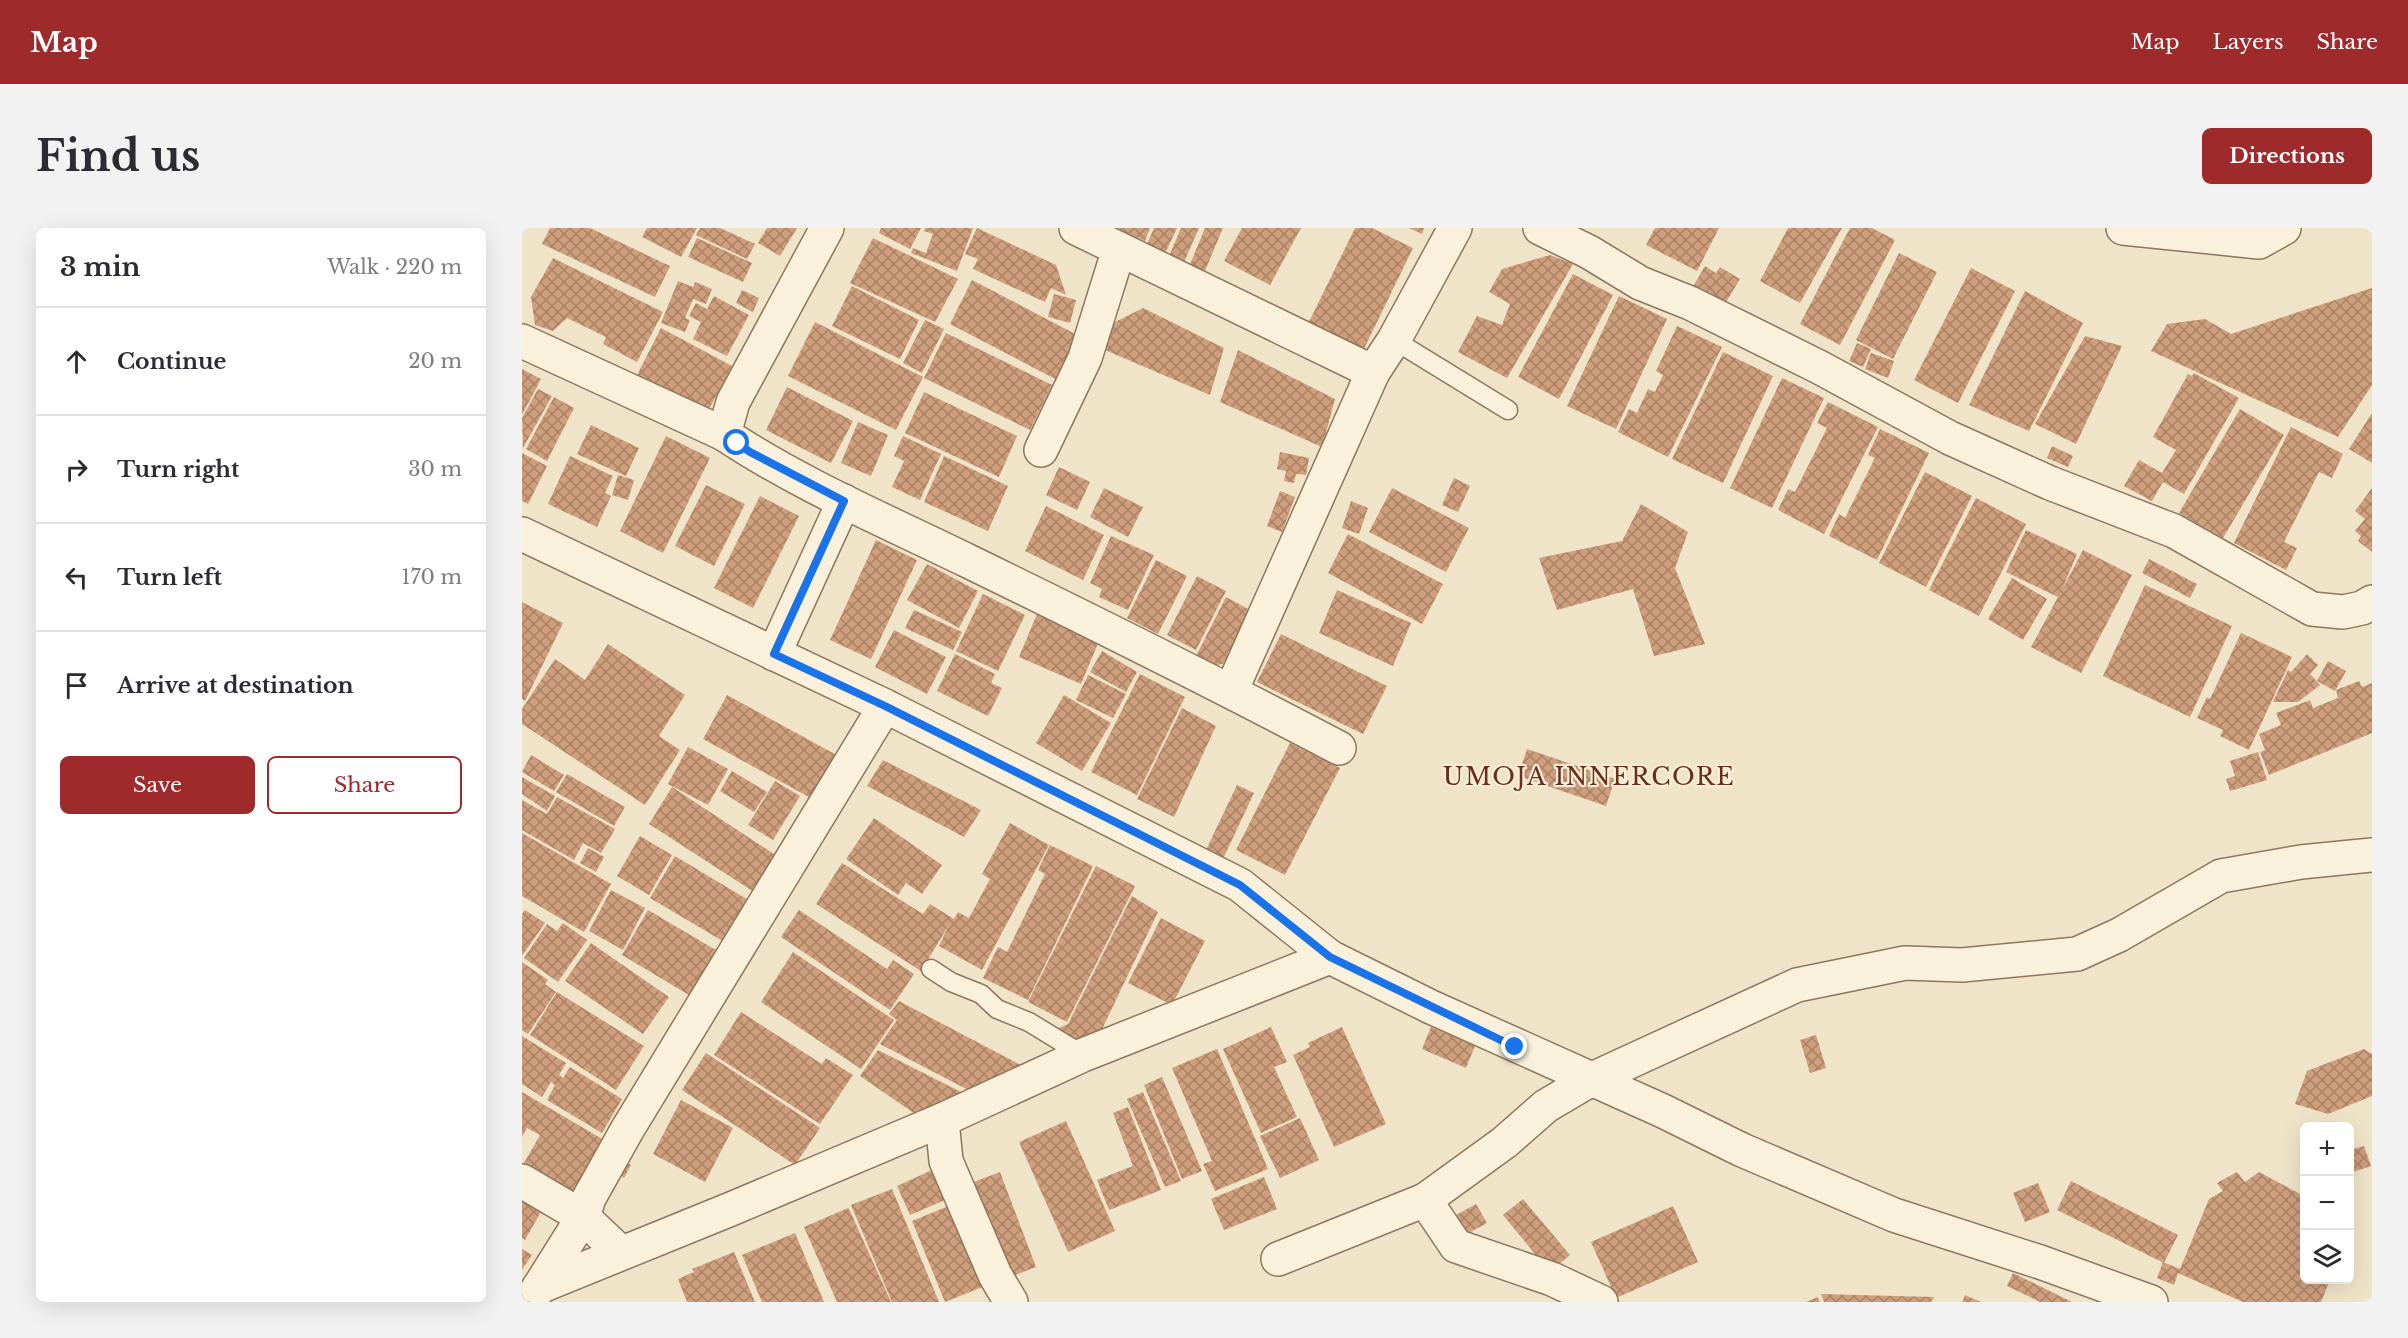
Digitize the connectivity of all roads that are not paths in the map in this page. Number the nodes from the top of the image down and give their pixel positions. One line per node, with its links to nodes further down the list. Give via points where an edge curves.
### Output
1 (827, 228): 12 (street, via 734,402)
2 (1076, 228): 7 (street)
3 (1455, 228): 8 (street)
4 (1540, 228): 16 (street, via 1640,283 1690,303 1819,367 1950,438 2050,483 2174,531 2312,609 2343,612)
5 (2123, 228): 6 (street, via 2259,242)
6 (2284, 228)
7 (1119, 249): 10 (street); 13 (street, via 1085,358)
8 (1394, 340): 10 (street); 11 (lane)
9 (522, 341): 12 (street)
10 (1374, 372): 18 (street)
11 (1508, 410)
12 (724, 434): 14 (street, via 750,452)
13 (1041, 450)
14 (844, 501): 17 (street); 18 (street)
15 (522, 534): 17 (street)
16 (2372, 602)
17 (774, 654): 19 (street)
18 (1231, 691): 20 (street)
19 (885, 706): 22 (street, via 1240,885); 29 (street, via 627,1130 589,1198)
20 (1340, 748)
21 (2372, 855): 25 (street, via 2221,876 2119,935 2077,954 1962,965 1905,963 1797,985)
22 (1330, 957): 24 (street); 25 (street)
23 (931, 969): 24 (lane)
24 (1083, 1055): 26 (street)
25 (1590, 1080): 28 (street, via 1546,1106 1505,1142); 35 (street, via 1894,1215)
26 (942, 1120): 30 (street); 33 (street, via 946,1161 995,1275)
27 (522, 1181): 29 (street)
28 (1425, 1200): 31 (street); 34 (street, via 1456,1246)
29 (583, 1217): 30 (street); 32 (street)
30 (621, 1253): 32 (street)
31 (1278, 1259)
32 (535, 1294)
33 (1011, 1302)
34 (1601, 1302)
35 (2151, 1302)

